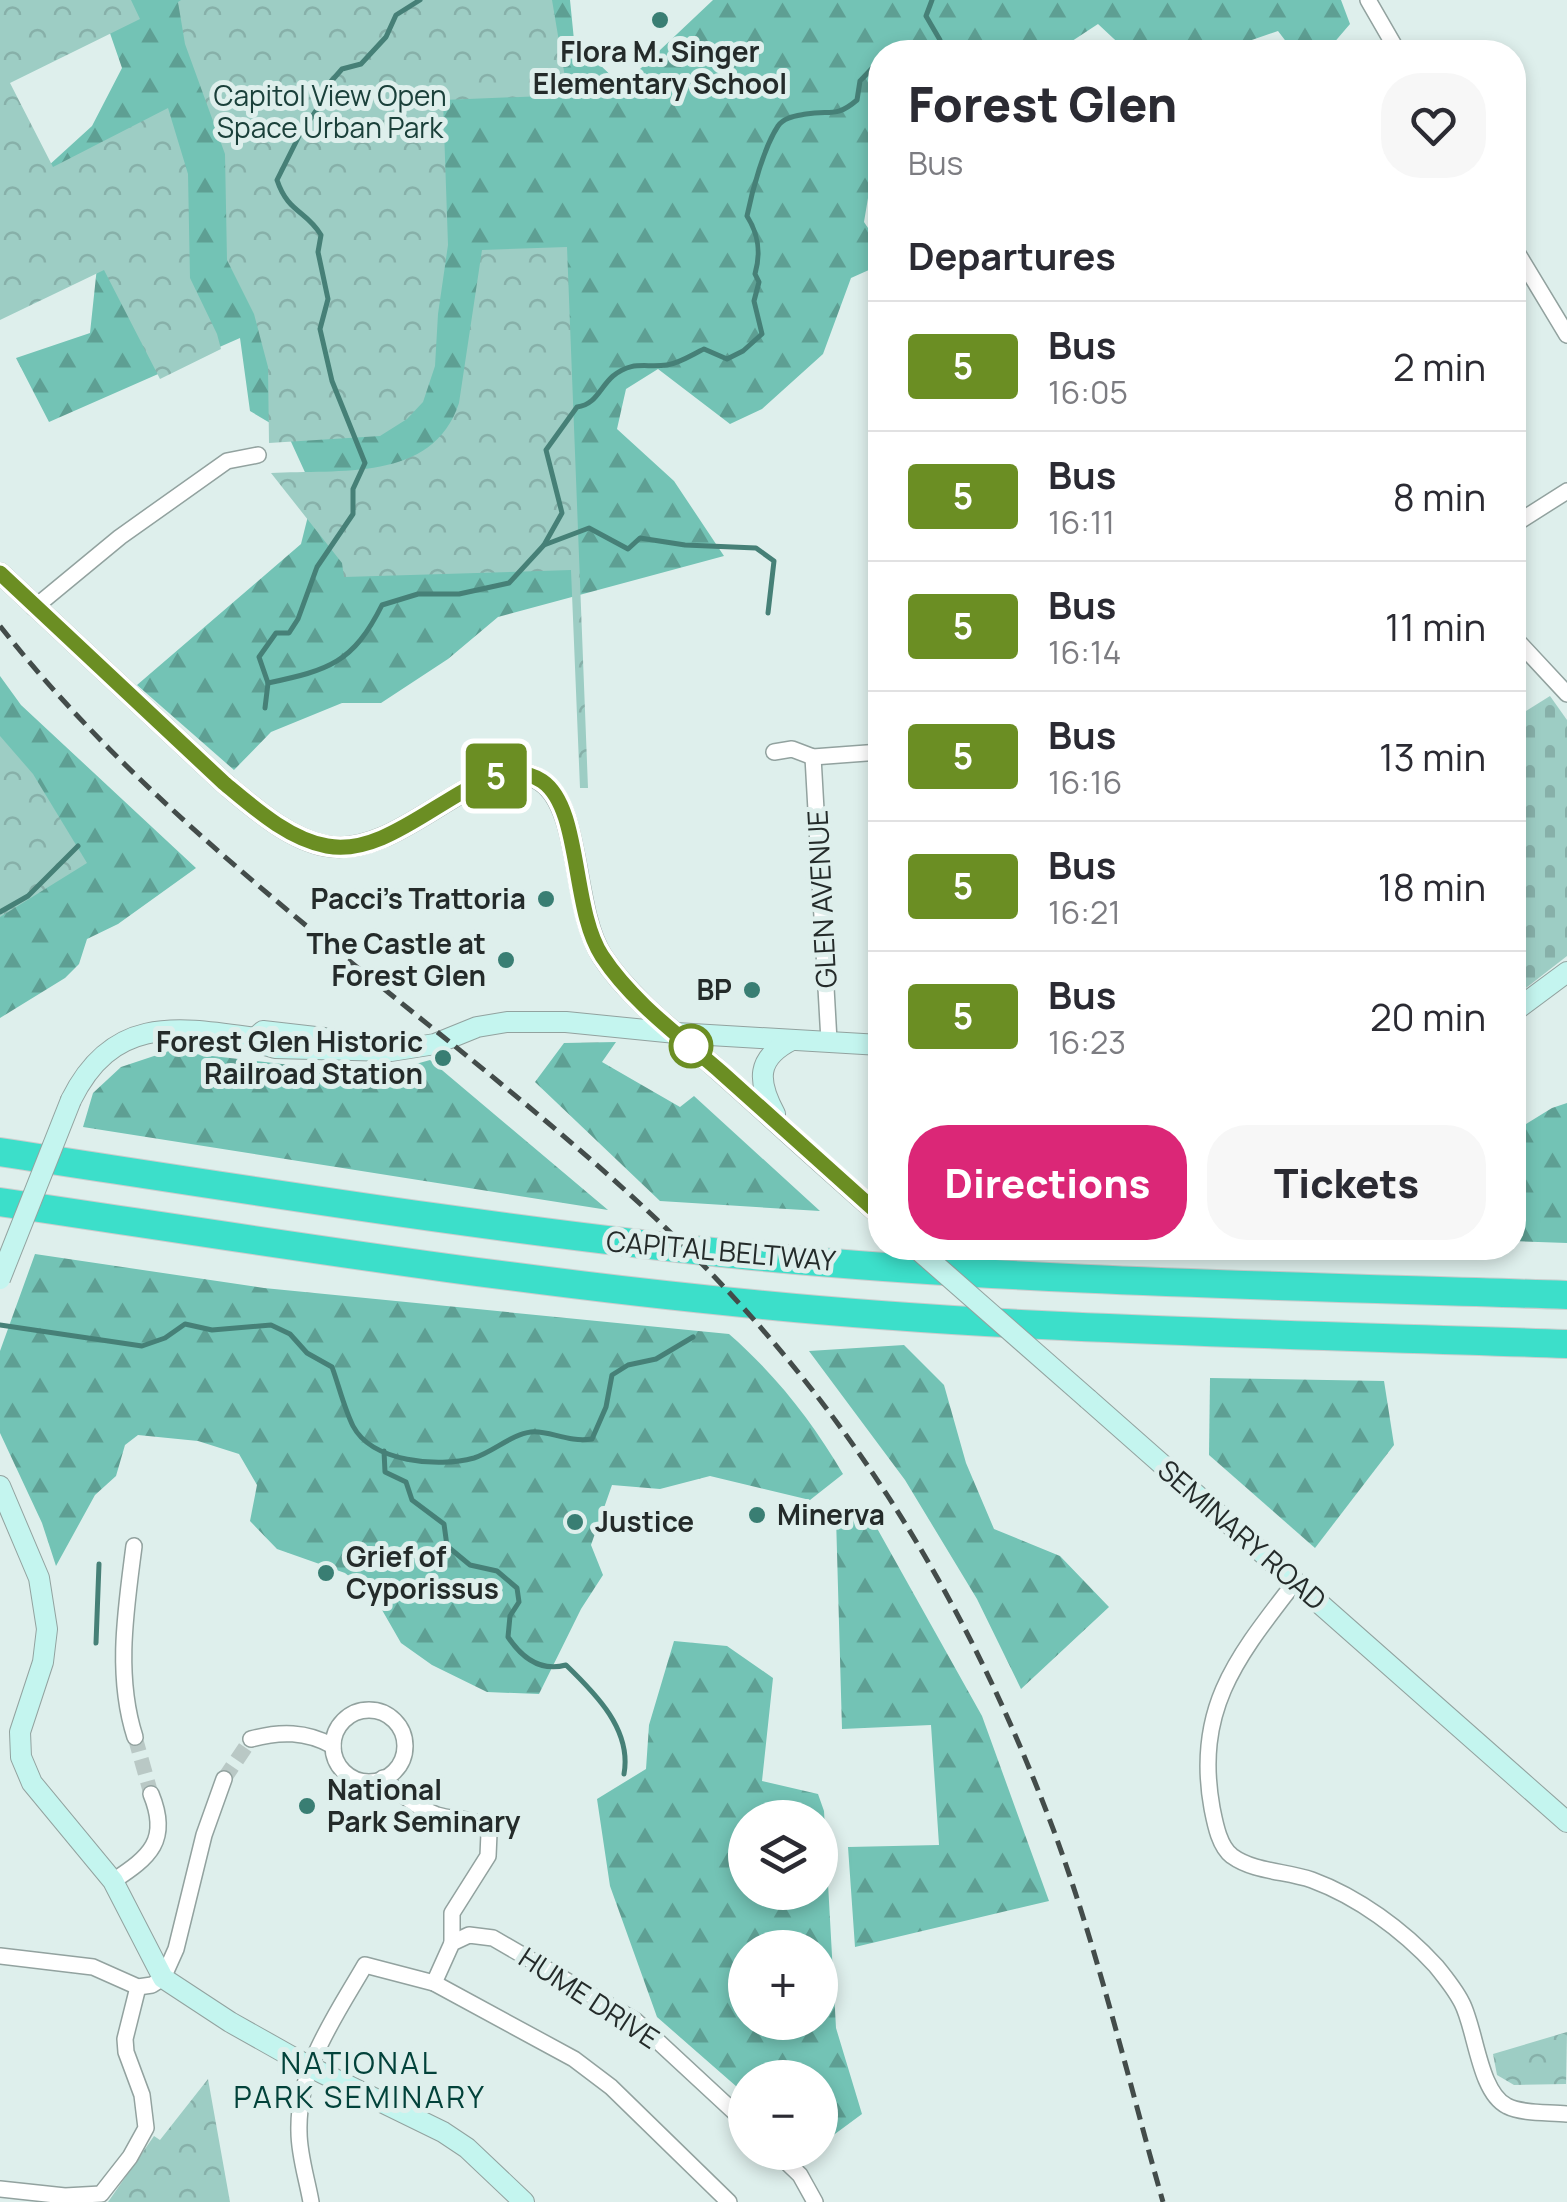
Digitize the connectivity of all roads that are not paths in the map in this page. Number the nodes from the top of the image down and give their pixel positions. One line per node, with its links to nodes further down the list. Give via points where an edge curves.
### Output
1 (1368, 0): 2 (street)
2 (1391, 40)
3 (1526, 267): 4 (street)
4 (1567, 336)
5 (258, 455): 9 (street, via 227,461)
6 (1567, 491): 7 (street)
7 (1526, 517)
8 (0, 573): 9 (main road)
9 (34, 608): 17 (main road, via 224,783 316,844 348,848 377,842 504,773 542,781 562,806 596,946)
10 (1526, 650): 11 (street)
11 (1567, 694)
12 (774, 752): 14 (street)
13 (868, 753): 14 (street)
14 (813, 757): 19 (street, GLEN AVENUE)
15 (1567, 972): 16 (main road)
16 (1526, 1003)
17 (676, 1033): 18 (main road); 21 (main road); 26 (main road, bridge, via 547,1015 500,1017 434,1044 379,1053 275,1048 254,1038 158,1029 105,1056 80,1082)
18 (795, 1039): 19 (main road); 21 (main road, via 776,1048 763,1071)
19 (829, 1040): 20 (main road)
20 (868, 1044)
21 (780, 1125): 24 (main road)
22 (0, 1152): 27 (highway, CAPITAL BELTWAY, via 454,1222 756,1256 1090,1278)
23 (0, 1202): 28 (highway, CAPITAL BELTWAY, via 757,1305)
24 (868, 1204)
25 (930, 1260): 31 (main road, SEMINARY ROAD, bridge)
26 (0, 1279)
27 (1567, 1295)
28 (1567, 1344)
29 (0, 1486): 39 (main road, via 35,1567 48,1629 20,1732 21,1757 32,1784)
30 (134, 1546): 32 (street, via 124,1668)
31 (1295, 1582): 38 (main road, SEMINARY ROAD); 47 (street, via 1238,1656 1216,1709 1207,1782 1229,1854 1313,1880 1384,1918 1436,1967 1462,2004 1491,2092 1505,2104)
32 (135, 1737)
33 (251, 1738): 34 (street, via 277,1732)
34 (333, 1746): 35 (street, via 346,1774); 35 (street, via 341,1723 354,1713 388,1716 404,1746 400,1762)
35 (383, 1778): 40 (street, via 437,1815 482,1824 489,1834 488,1856 452,1913)
36 (224, 1779): 42 (street)
37 (151, 1794): 39 (street, via 160,1821 157,1839 137,1867)
38 (1567, 1822)
39 (113, 1881): 42 (main road)
40 (452, 1943): 43 (street); 46 (street, HUME DRIVE, via 469,1935 493,1938 598,1997 647,2030)
41 (0, 1956): 44 (street, via 92,1967)
42 (163, 1978): 44 (street); 45 (main road)
43 (434, 1983): 45 (street, via 365,1965); 52 (street, via 574,2058)
44 (138, 1986): 49 (street, via 125,2039 146,2117 130,2158 101,2194)
45 (310, 2068): 50 (street, via 299,2138); 51 (main road, via 442,2132)
46 (728, 2106)
47 (1567, 2114)
48 (794, 2170): 53 (street)
49 (0, 2189)
50 (311, 2202)
51 (524, 2202)
52 (729, 2202)
53 (815, 2202)

